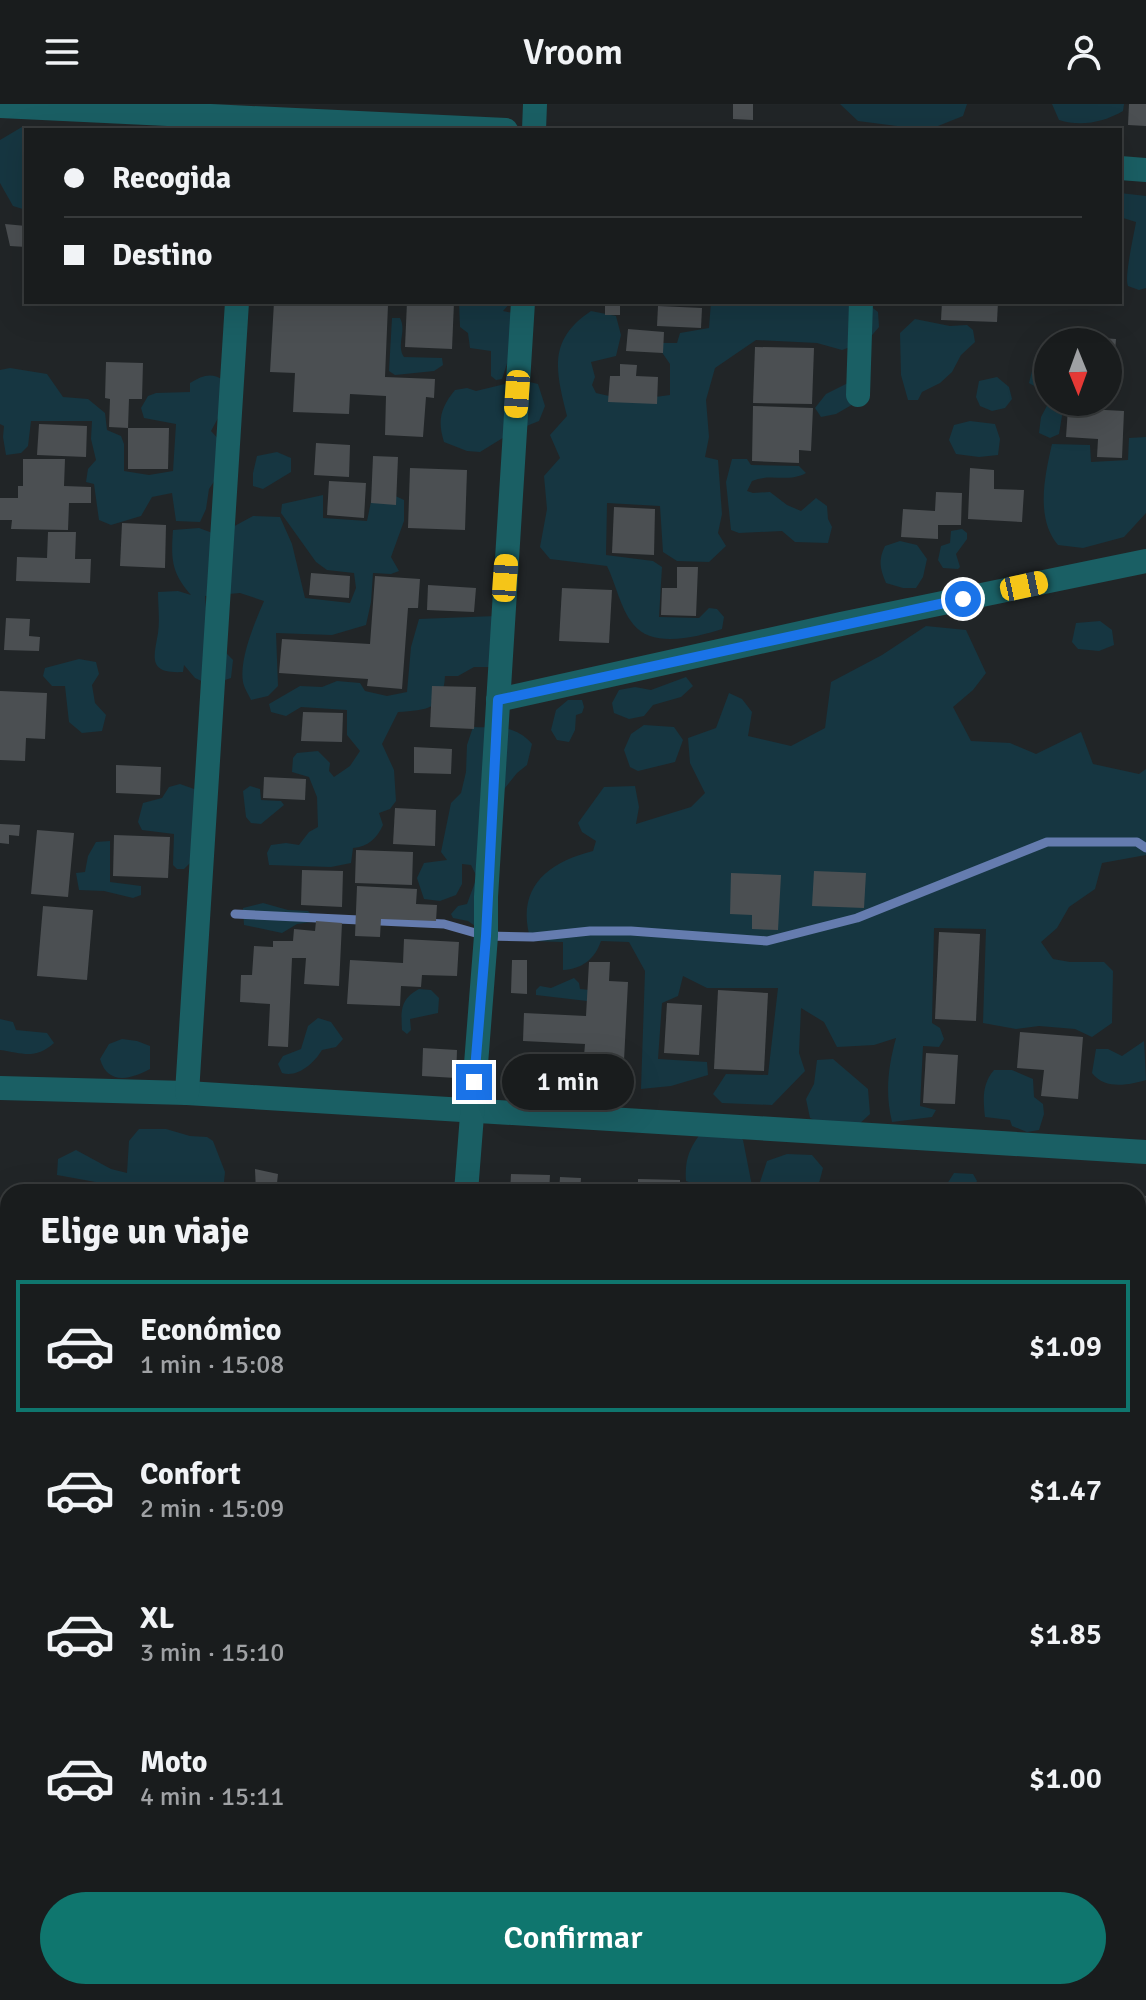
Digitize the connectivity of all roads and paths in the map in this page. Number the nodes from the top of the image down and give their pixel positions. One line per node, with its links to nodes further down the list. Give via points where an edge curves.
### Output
1 (535, 104): 5 (street)
2 (0, 106): 3 (street)
3 (248, 123): 4 (street)
4 (432, 128)
5 (534, 128)
6 (1122, 168): 7 (street)
7 (1146, 170)
8 (237, 304): 15 (street)
9 (523, 304): 13 (street)
10 (861, 304): 11 (street)
11 (858, 395)
12 (1146, 561): 13 (street)
13 (498, 700): 16 (street)
14 (0, 1088): 15 (street)
15 (187, 1093): 16 (street)
16 (472, 1111): 17 (street); 18 (street)
17 (1146, 1152)
18 (467, 1184)

